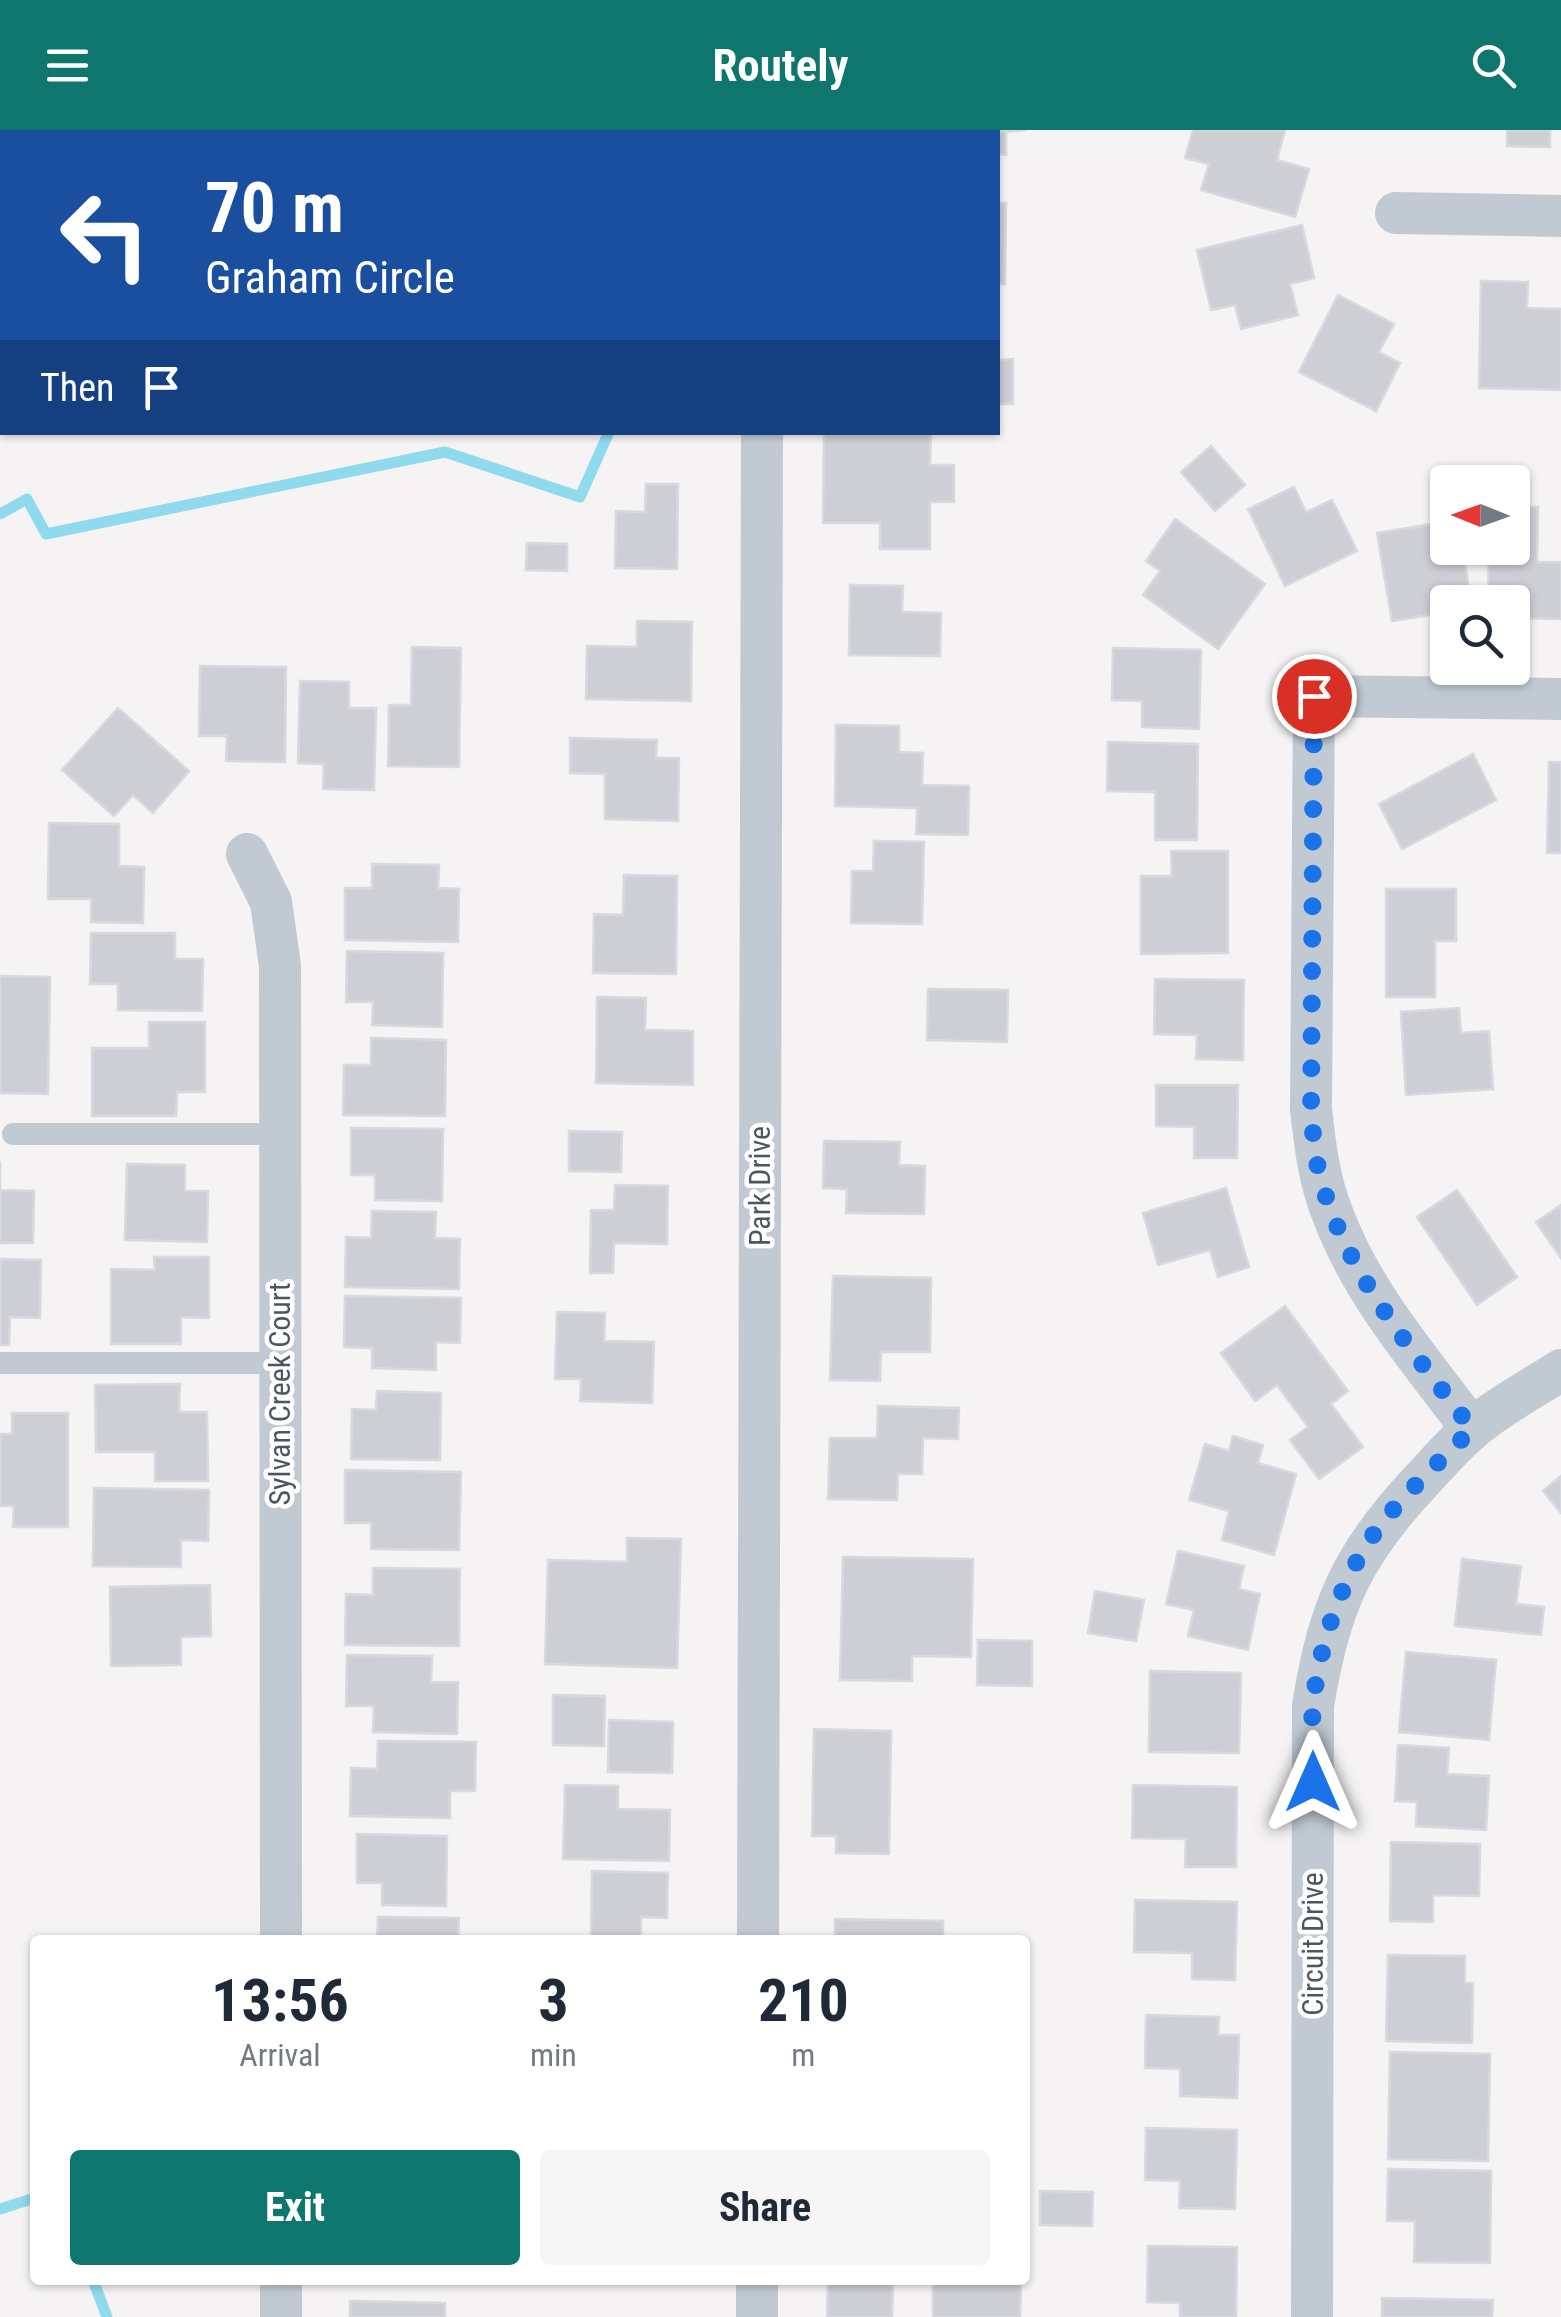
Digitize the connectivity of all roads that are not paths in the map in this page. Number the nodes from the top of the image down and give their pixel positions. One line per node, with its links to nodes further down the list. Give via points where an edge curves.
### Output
1 (1396, 214): 2 (street)
2 (1561, 216)
3 (762, 435): 13 (street, Park Drive)
4 (1561, 699): 11 (street, via 1314,696 1311,1109 1317,1162 1352,1260)
5 (247, 854): 7 (street, Sylvan Creek Court, via 271,902 280,966)
6 (13, 1134): 7 (lane)
7 (280, 1134): 8 (street, Sylvan Creek Court)
8 (280, 1362): 9 (lane); 12 (street, Sylvan Creek Court)
9 (0, 1364)
10 (1561, 1370): 11 (street, Circuit Drive)
11 (1472, 1429): 18 (street, Circuit Drive, via 1384,1520 1336,1607 1321,1656 1313,1706)
12 (280, 1935)
13 (758, 1935)
14 (281, 2285): 16 (street)
15 (757, 2285): 17 (street)
16 (281, 2317)
17 (757, 2317)
18 (1312, 2317)

